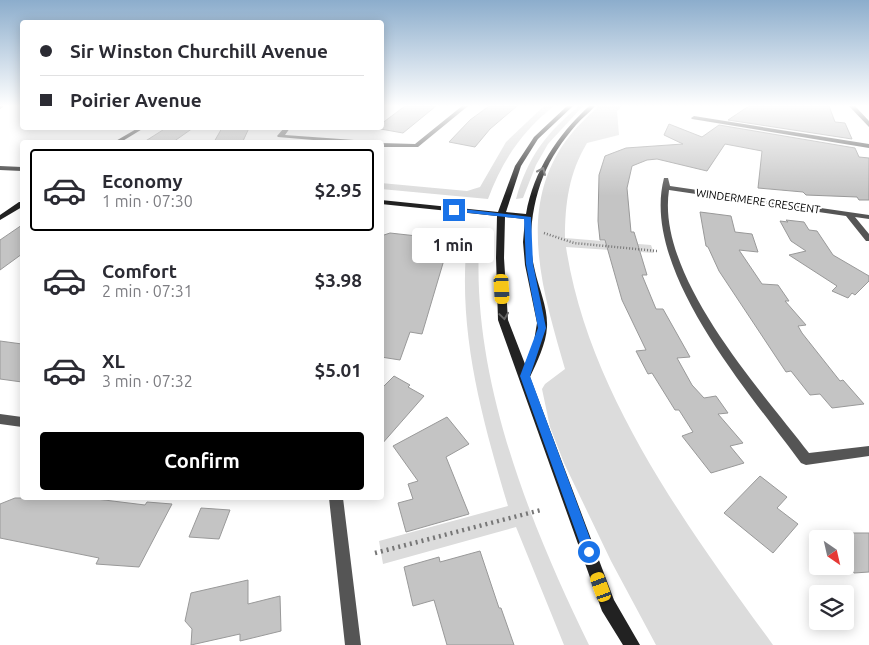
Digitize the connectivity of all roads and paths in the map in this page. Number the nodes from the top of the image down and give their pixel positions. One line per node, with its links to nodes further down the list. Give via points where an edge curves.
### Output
1 (281, 136): 6 (street)
2 (428, 136): 7 (street, via 416,146)
3 (538, 136): 14 (main road, via 518,166)
4 (562, 136): 15 (main road, one-way to 4, via 539,176)
5 (807, 136): 8 (street)
6 (329, 140)
7 (384, 145)
8 (869, 146)
9 (0, 168): 10 (main road)
10 (20, 169)
11 (384, 202): 14 (main road)
12 (20, 205): 17 (main road)
13 (848, 214): 16 (street, WINDERMERE CRESCENT); 19 (street); 24 (street, WINDERMERE CRESCENT, via 667,183 664,200 664,216 672,248 698,306 725,352 806,459)
14 (501, 215): 15 (main road); 21 (main road, one-way to 21, via 503,320)
15 (528, 217): 21 (main road, via 529,264 542,328)
16 (869, 217)
17 (0, 218)
18 (544, 233): 20 (path, via 574,243)
19 (869, 239)
20 (657, 251)
21 (525, 376): 29 (main road, via 608,605)
22 (0, 419): 23 (street)
23 (20, 422)
24 (869, 451)
25 (336, 500): 28 (street)
26 (541, 510): 27 (path)
27 (375, 553)
28 (353, 645)
29 (632, 645)

